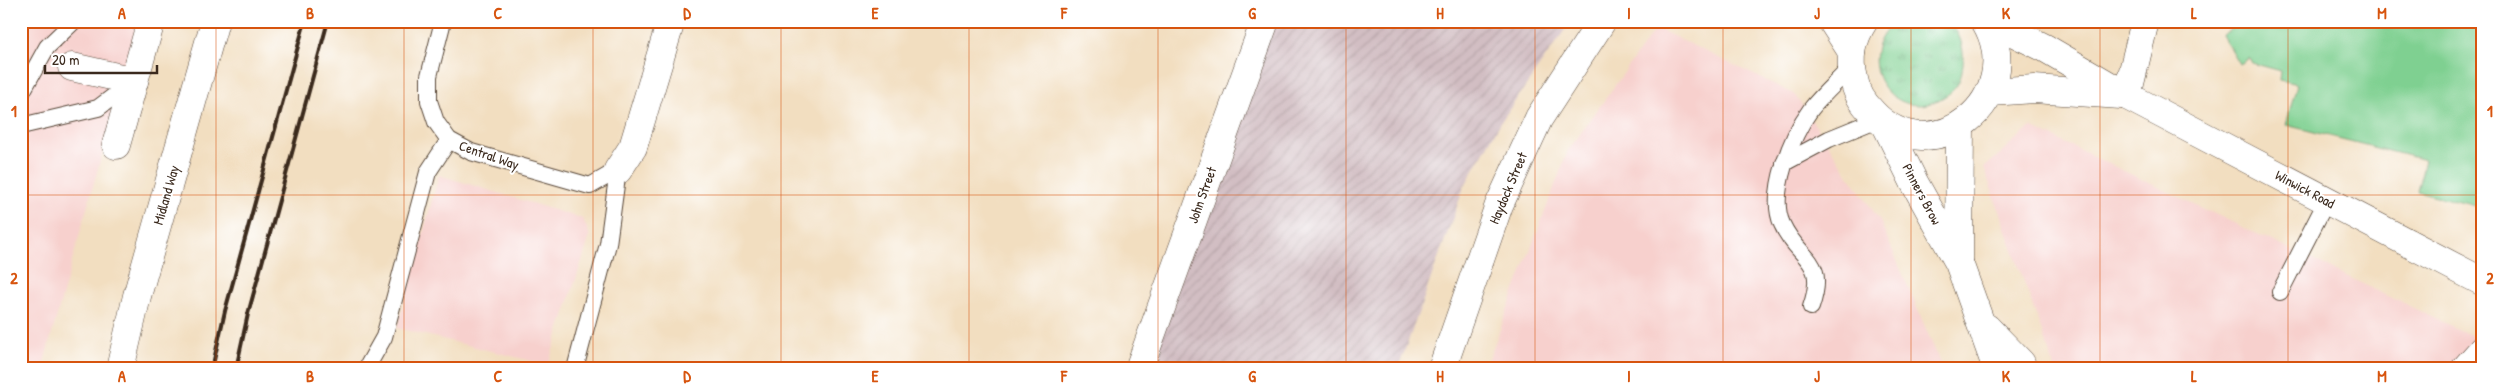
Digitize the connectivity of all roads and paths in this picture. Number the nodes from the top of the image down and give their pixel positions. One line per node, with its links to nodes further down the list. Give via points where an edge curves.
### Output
1 (74, 21): 17 (lane, via 47,47)
2 (151, 21): 15 (main road)
3 (443, 21): 22 (lane, Central Way, via 428,76 429,101 436,122)
4 (671, 21): 25 (main road, Central Way, via 633,147)
5 (1265, 21): 36 (main road, John Street)
6 (1602, 21): 37 (main road, Haydock Street, via 1535,127 1499,205)
7 (1832, 21): 13 (main road)
8 (1864, 21): 13 (main road, via 1858,31)
9 (1985, 21): 16 (main road, via 1993,34 1998,54)
10 (1990, 21): 18 (main road, Winwick Road, via 2045,48)
11 (2145, 21): 18 (main road)
12 (212, 30): 33 (main road, Midland Way, via 137,296)
13 (1851, 60): 19 (main road, via 1864,105); 24 (lane, via 1811,110)
14 (72, 67): 15 (main road)
15 (134, 81): 20 (lane, via 98,108); 23 (main road)
16 (1991, 92): 18 (main road, Winwick Road, via 2034,89); 21 (main road, via 1978,112)
17 (21, 94)
18 (2127, 96): 26 (main road, Winwick Road)
19 (1882, 122): 21 (main road, via 1903,133 1923,136); 24 (lane, via 1829,139); 27 (main road, Pinners Brow)
20 (21, 126)
21 (1960, 126): 27 (main road, Pinners Brow)
22 (449, 140): 25 (lane, Central Way, via 471,152 590,186); 34 (lane, via 428,172 384,337)
23 (116, 145)
24 (1784, 163): 30 (lane, via 1778,183 1780,217 1798,248 1814,265 1818,288)
25 (618, 170): 35 (lane, Central Way, via 608,244)
26 (2327, 200): 28 (main road, Winwick Road); 29 (lane)
27 (1959, 263): 31 (main road, Pinners Brow)
28 (2483, 282)
29 (2280, 292)
30 (1811, 308)
31 (1981, 322): 38 (main road, Pinners Brow); 39 (main road, via 2021,363)
32 (2483, 349): 40 (main road)
33 (120, 369)
34 (366, 369)
35 (575, 369)
36 (1139, 369)
37 (1442, 369)
38 (1997, 369)
39 (2023, 369)
40 (2465, 369)

